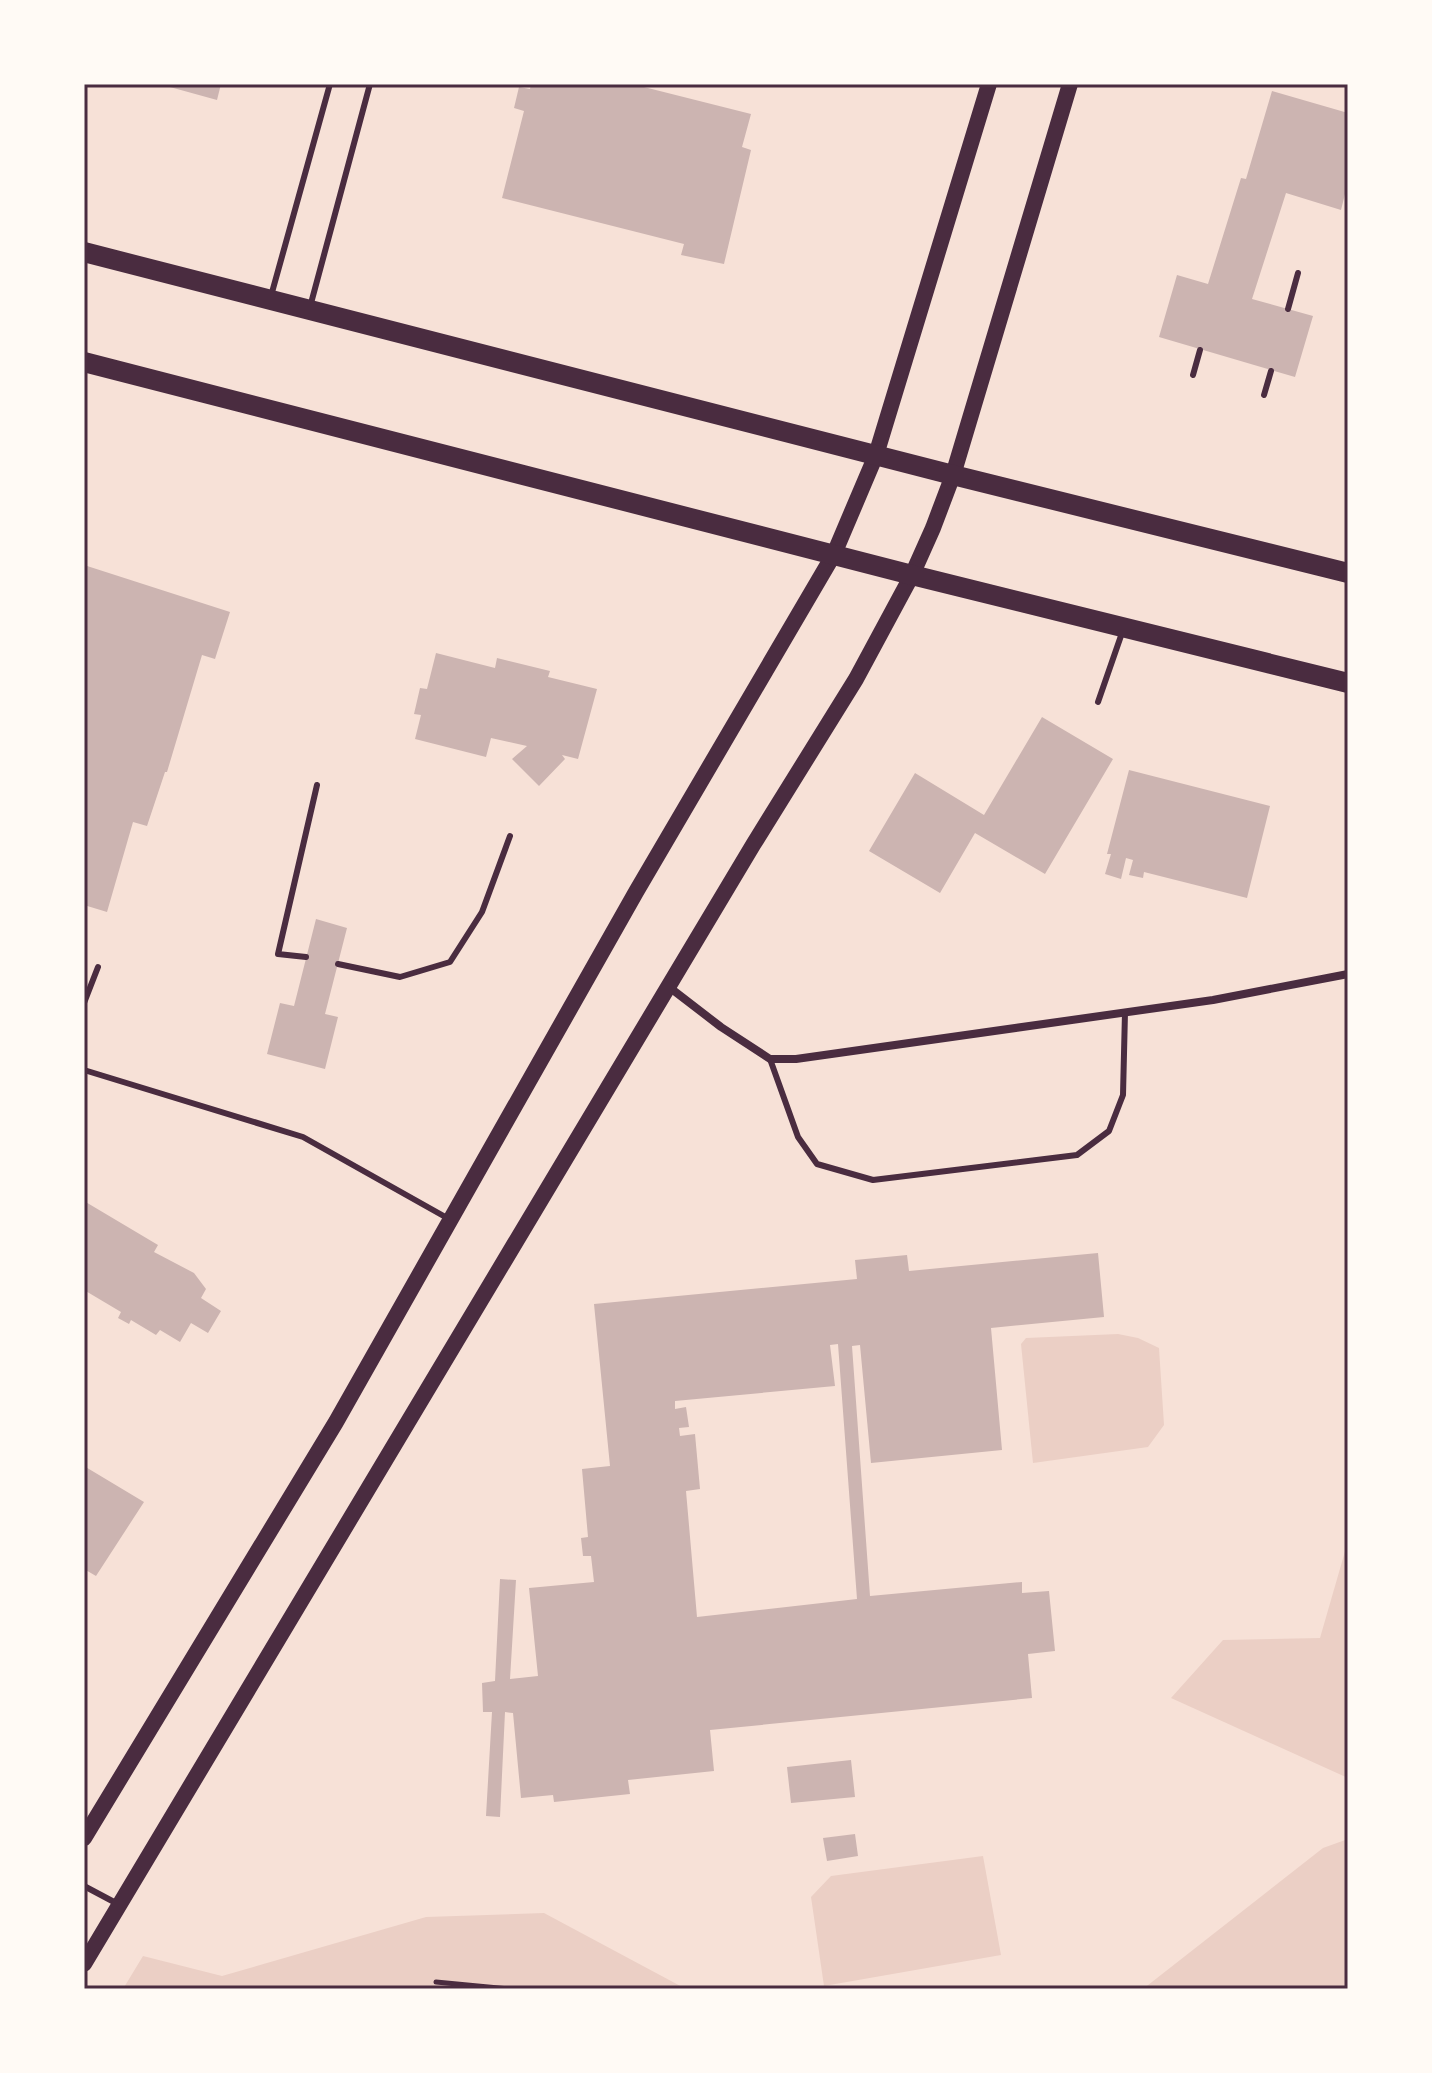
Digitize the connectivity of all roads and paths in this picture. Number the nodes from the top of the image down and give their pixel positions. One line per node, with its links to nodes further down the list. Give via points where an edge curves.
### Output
1 (330, 84): 7 (lane)
2 (370, 84): 9 (lane)
3 (989, 84): 15 (main road)
4 (1070, 84): 16 (main road)
5 (84, 252): 7 (main road)
6 (1298, 273): 8 (lane)
7 (270, 300): 9 (main road)
8 (1288, 309)
9 (310, 310): 15 (main road)
10 (1200, 350): 13 (lane)
11 (84, 362): 17 (main road)
12 (1271, 371): 14 (lane)
13 (1193, 375)
14 (1264, 395)
15 (876, 455): 16 (main road); 17 (main road)
16 (953, 475): 18 (main road); 19 (main road)
17 (834, 554): 19 (main road); 34 (main road)
18 (1348, 573)
19 (912, 575): 20 (main road); 29 (main road, via 856,679)
20 (1124, 628): 21 (main road); 22 (lane)
21 (1348, 683)
22 (1098, 702)
23 (317, 785): 25 (lane, via 278,954)
24 (510, 836): 26 (lane, via 482,912 450,962 400,977)
25 (306, 957)
26 (338, 964)
27 (98, 967): 30 (lane)
28 (1348, 974): 31 (street)
29 (669, 987): 32 (street); 37 (main road)
30 (84, 1003)
31 (1125, 1012): 32 (street); 32 (lane, via 1123,1095 1109,1131 1077,1155 873,1180 817,1164 798,1137)
32 (770, 1059)
33 (84, 1070): 34 (lane, via 303,1137)
34 (450, 1220): 35 (main road, via 336,1422)
35 (84, 1838)
36 (84, 1886): 37 (lane)
37 (119, 1905): 38 (main road)
38 (84, 1964)
39 (436, 1982): 40 (path)
40 (509, 1989)

